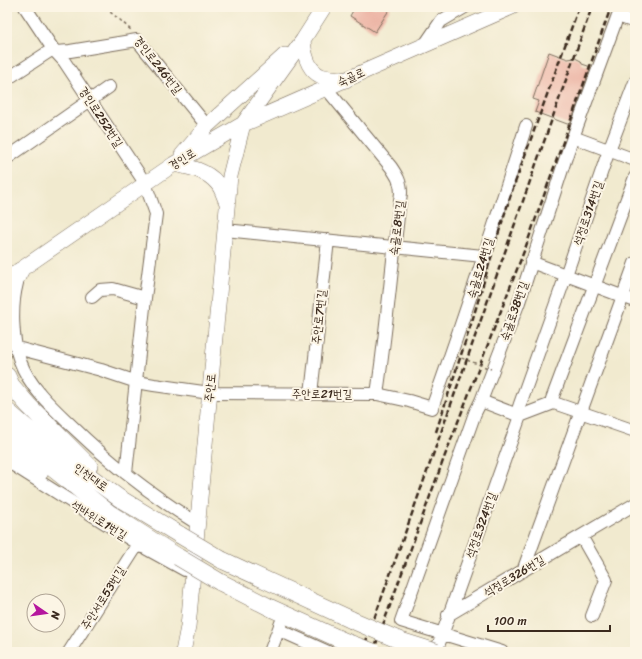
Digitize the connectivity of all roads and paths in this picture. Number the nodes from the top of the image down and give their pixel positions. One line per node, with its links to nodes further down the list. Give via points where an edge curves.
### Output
1 (25, 7): 13 (street, 경인로252번길)
2 (107, 7): 10 (path, 경인로246번길)
3 (324, 7): 11 (main road, 경인로)
4 (464, 7): 6 (street)
5 (512, 7): 9 (main road, 숙골로)
6 (451, 11): 9 (street); 12 (street)
7 (619, 12): 8 (street); 23 (street, 숙골로38번길)
8 (635, 22)
9 (459, 30): 12 (main road, 숙골로)
10 (137, 40): 13 (street, via 70,51); 21 (street, 경인로246번길)
11 (303, 40): 15 (main road, via 305,57 312,69 320,76); 20 (main road, 경인로); 21 (main road)
12 (424, 46): 15 (main road, 숙골로)
13 (54, 50): 14 (street); 19 (street, 경인로252번길)
14 (7, 79)
15 (346, 80): 18 (main road, 숙골로)
16 (635, 82): 24 (street, 석정로314번길)
17 (109, 87): 19 (street)
18 (326, 88): 20 (main road, 숙골로); 33 (street, 숙골로8번길, via 398,177 401,193)
19 (91, 100): 25 (street); 29 (street, 경인로252번길)
20 (243, 124): 27 (main road, 경인로); 30 (main road, 주안로, via 230,176)
21 (206, 126): 27 (main road)
22 (526, 126): 34 (street, 숙골로24번길)
23 (572, 136): 24 (street); 35 (street, 숙골로38번길)
24 (609, 150): 26 (street); 38 (street, 석정로314번길)
25 (7, 158)
26 (635, 160)
27 (174, 164): 29 (main road, 경인로); 30 (main road, via 195,168 209,176 218,183)
28 (635, 177): 39 (street)
29 (145, 183): 37 (main road, 경인로); 42 (street, 경인로252번길, via 156,214)
30 (227, 204): 31 (main road, 주안로)
31 (225, 230): 32 (street); 49 (main road, 주안로)
32 (328, 240): 33 (street); 50 (street, 주안로7번길)
33 (394, 247): 34 (street); 51 (street, 숙골로8번길)
34 (483, 256): 54 (street, 숙골로24번길)
35 (531, 262): 38 (street); 52 (street, 숙골로38번길, via 519,302)
36 (635, 263): 43 (street)
37 (14, 275): 40 (highway); 44 (street, via 14,334)
38 (566, 275): 39 (street); 57 (street, 석정로324번길, via 518,410)
39 (594, 285): 43 (street); 53 (street, via 552,399)
40 (7, 294)
41 (92, 298): 42 (street, via 100,290 113,289)
42 (145, 298): 48 (street, 경인로252번길)
43 (629, 299): 56 (street)
44 (17, 348): 48 (street, 주안로21번길); 62 (street, via 20,361 30,380 52,408)
45 (456, 356): 46 (path, bridge)
46 (491, 369)
47 (7, 376): 63 (highway, via 11,385 28,405)
48 (137, 382): 49 (street, 주안로21번길); 62 (street, 경인로252번길)
49 (210, 393): 50 (street, 주안로21번길); 66 (main road, 주안로)
50 (311, 394): 51 (street, 주안로21번길)
51 (377, 394): 54 (street, 주안로21번길)
52 (481, 401): 57 (street); 75 (street, 숙골로38번길, via 401,621)
53 (554, 403): 56 (street); 57 (street)
54 (432, 408)
55 (7, 411): 63 (highway, 인천대로, via 43,442)
56 (581, 412): 58 (street); 69 (street)
57 (520, 416): 72 (street, 석정로324번길)
58 (635, 431)
59 (7, 432): 65 (highway, 인천대로)
60 (7, 450): 65 (highway, via 58,484)
61 (7, 461): 68 (street, 석바위로1번길)
62 (126, 473): 66 (street, via 163,502)
63 (119, 498): 81 (highway, 인천대로, bridge, via 222,560 400,641)
64 (635, 504): 67 (street, 석정로326번길)
65 (109, 513): 71 (highway, 인천대로, bridge, via 220,582)
66 (198, 524): 70 (main road, 주안로)
67 (581, 536): 69 (street, 석정로326번길); 73 (street, via 606,580)
68 (138, 544): 70 (street, 석바위로1번길); 76 (street, 주안서로53번길)
69 (523, 571): 72 (street, 석정로326번길)
70 (193, 575): 77 (main road, 주안로)
71 (285, 614): 74 (street); 80 (highway, bridge)
72 (448, 615): 75 (street, 석정로324번길)
73 (592, 616)
74 (279, 630): 78 (street); 79 (street)
75 (442, 634): 81 (street, 석정로324번길); 82 (street)
76 (69, 652)
77 (183, 652)
78 (270, 652)
79 (328, 652)
80 (373, 652)
81 (436, 652)
82 (502, 652)

